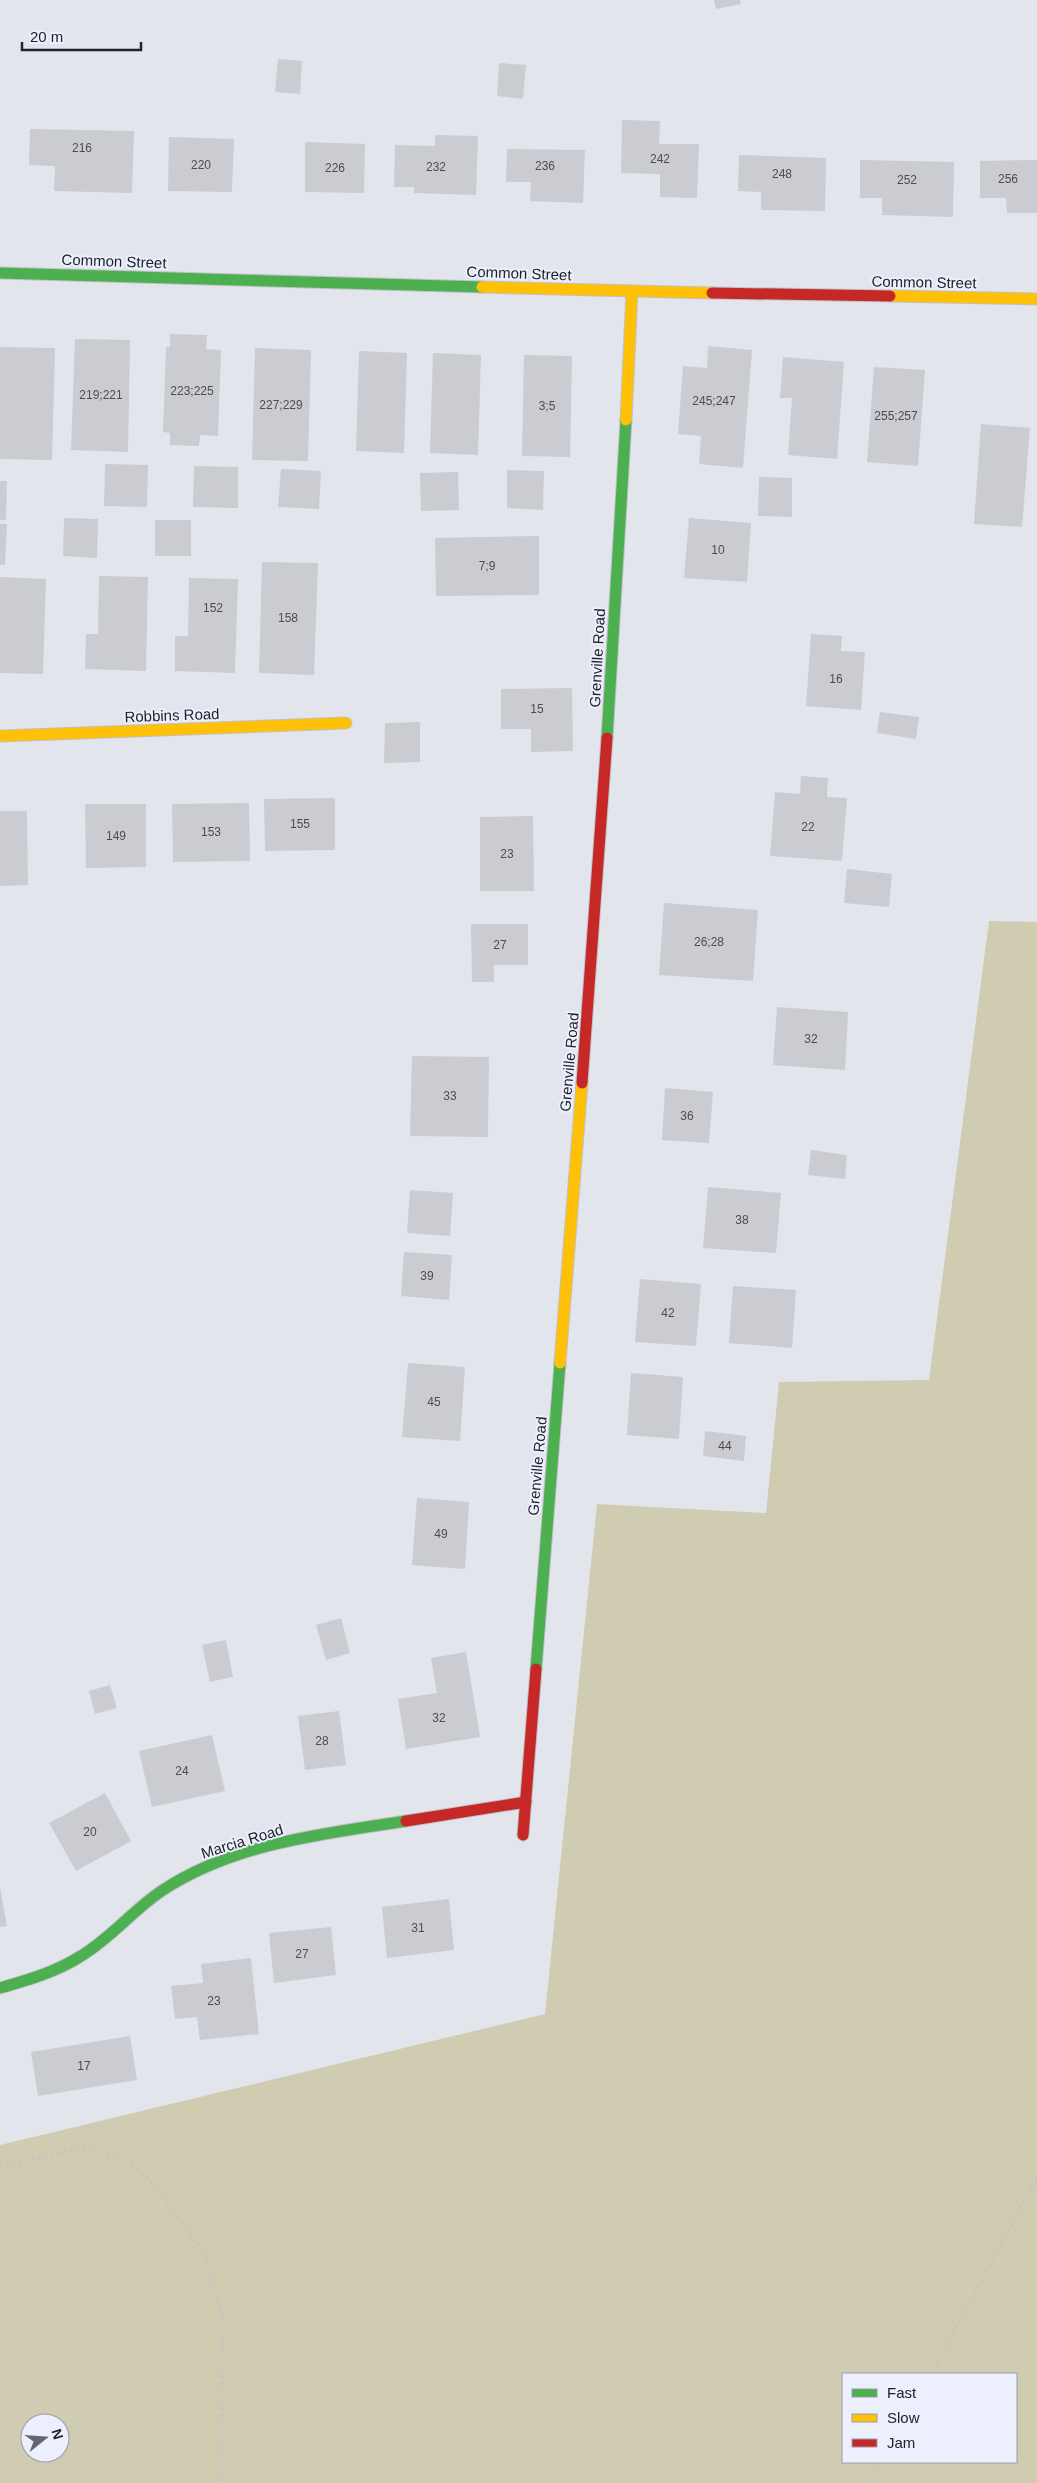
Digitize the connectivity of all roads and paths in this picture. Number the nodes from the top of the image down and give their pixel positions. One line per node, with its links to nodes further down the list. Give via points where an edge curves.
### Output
1 (0, 273): 2 (street, Common Street)
2 (632, 291): 3 (street, Common Street); 6 (street, Grenville Road, via 601,844)
3 (1037, 299)
4 (346, 723): 5 (street, Robbins Road)
5 (0, 736)
6 (526, 1802): 7 (street, Grenville Road); 8 (street, Marcia Road, via 312,1836 262,1847 209,1865 163,1890 81,1956 36,1978)
7 (523, 1834)
8 (0, 1988)
9 (0, 2166): 13 (path, via 87,2147 124,2160 148,2178 202,2249 222,2313)
10 (1037, 2177): 11 (path)
11 (932, 2373)
12 (882, 2463): 14 (path)
13 (221, 2483)
14 (871, 2483)

